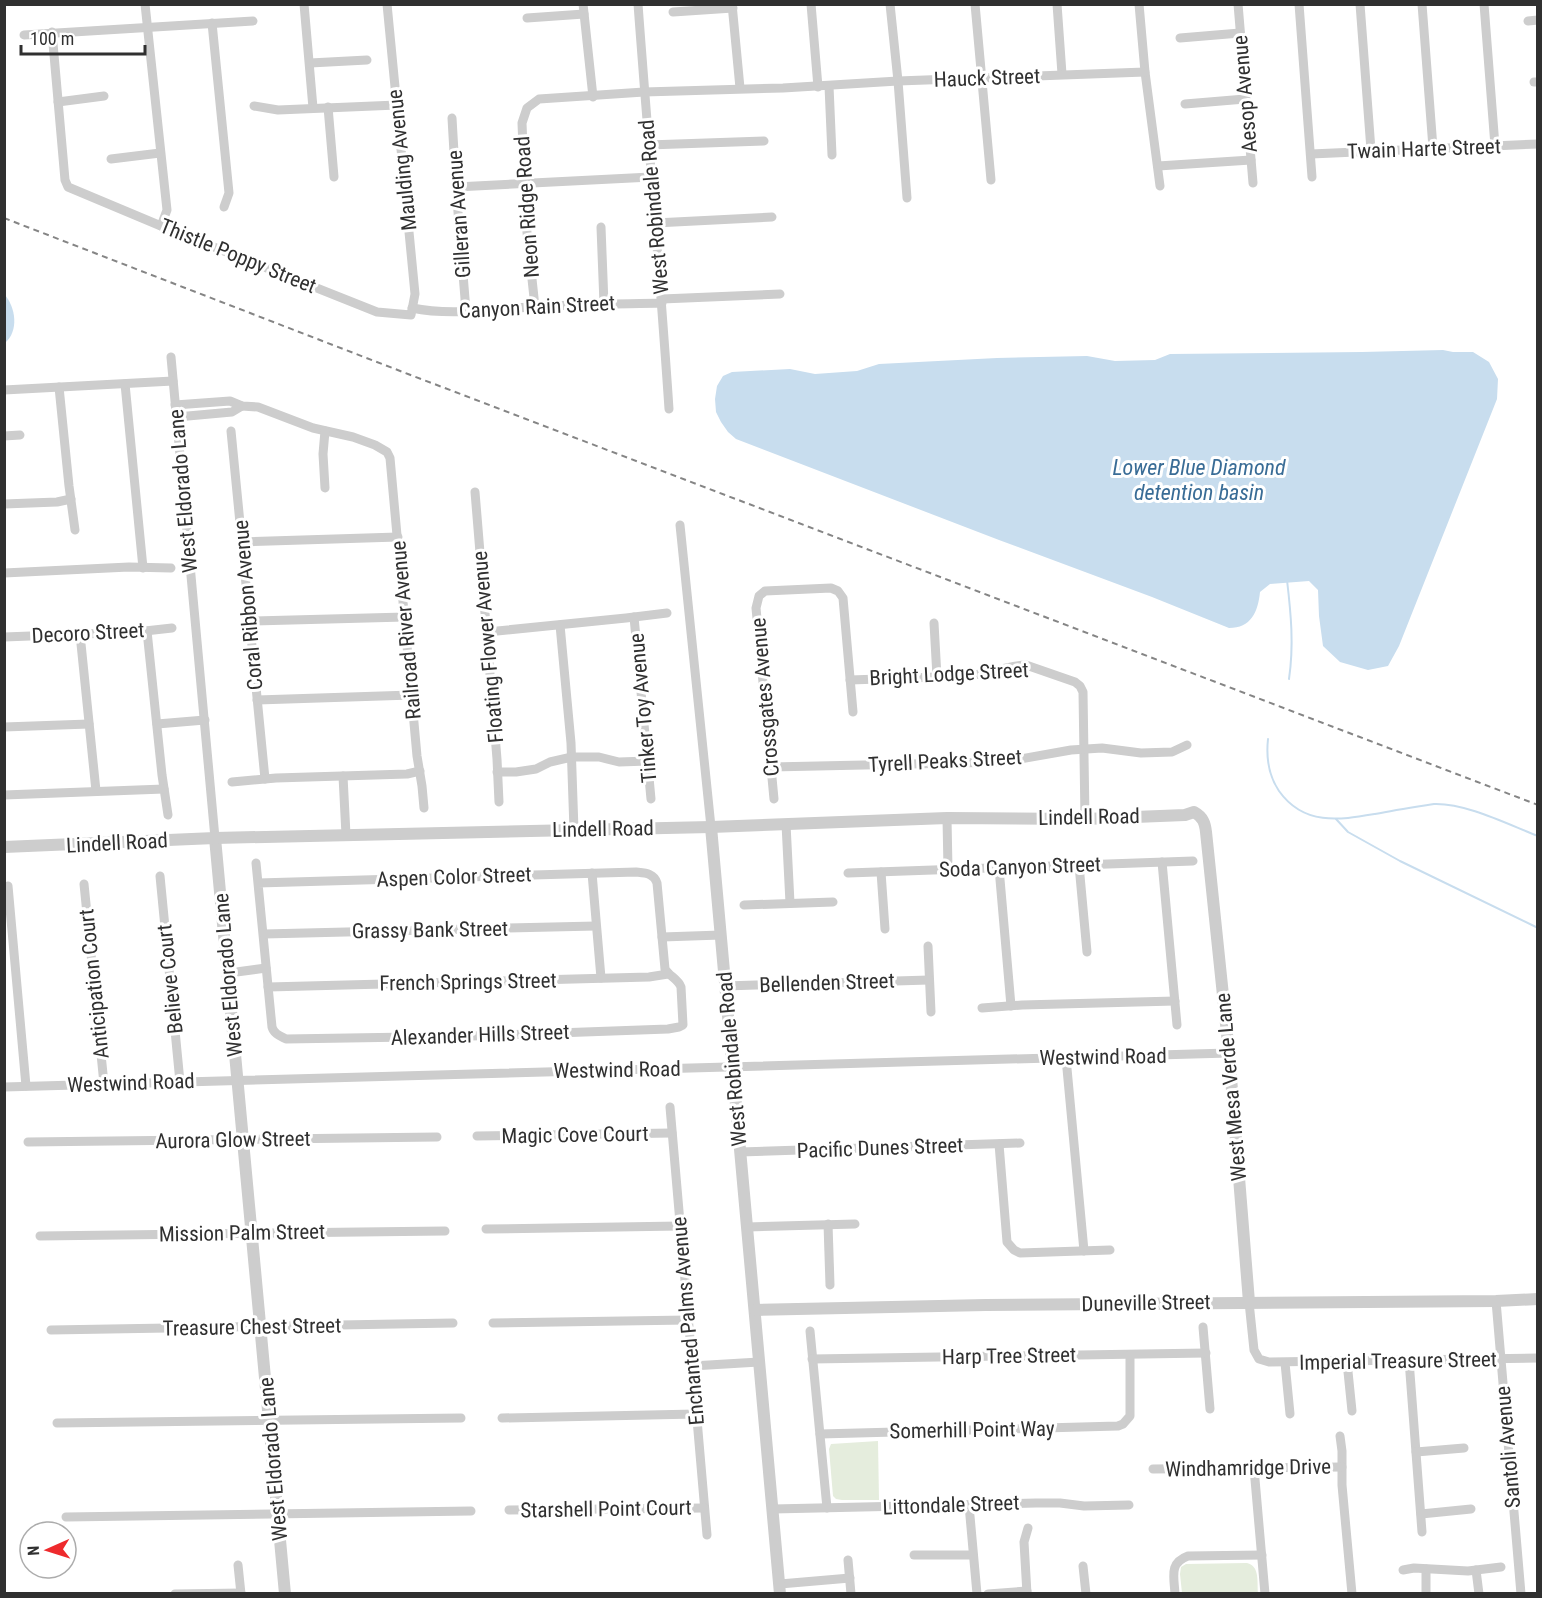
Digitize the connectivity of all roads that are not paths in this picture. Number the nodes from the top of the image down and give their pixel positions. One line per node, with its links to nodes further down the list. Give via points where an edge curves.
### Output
1 (145, 4): 21 (street)
2 (304, 4): 27 (street)
3 (387, 4): 41 (street, Maulding Avenue)
4 (638, 4): 35 (street, West Robindale Road)
5 (811, 4): 33 (street)
6 (890, 4): 31 (street)
7 (975, 4): 30 (street)
8 (1057, 4): 29 (street)
9 (1139, 4): 28 (street)
10 (1238, 4): 23 (street, Aesop Avenue)
11 (1299, 4): 54 (street)
12 (1360, 4): 52 (street)
13 (1422, 4): 51 (street)
14 (1484, 4): 50 (street)
15 (732, 6): 17 (street); 34 (street)
16 (584, 9): 18 (street); 37 (street)
17 (673, 12)
18 (527, 18)
19 (253, 21): 20 (street)
20 (212, 23): 21 (street); 68 (street, via 229,193)
21 (148, 27): 22 (street); 53 (street)
22 (52, 32): 24 (street); 39 (street)
23 (1240, 33): 25 (street); 38 (street, Aesop Avenue)
24 (24, 35)
25 (1180, 38)
26 (367, 60): 27 (street)
27 (310, 63): 44 (street)
28 (1145, 72): 29 (street, Hauck Street); 58 (street)
29 (1062, 74): 30 (street, Hauck Street)
30 (981, 78): 31 (street, Hauck Street); 62 (street)
31 (898, 81): 32 (street, Hauck Street); 67 (street)
32 (829, 86): 33 (street, Hauck Street); 55 (street)
33 (818, 87): 34 (street, Hauck Street)
34 (740, 88): 35 (street, Hauck Street)
35 (644, 92): 37 (street, Hauck Street); 49 (street, West Robindale Road)
36 (104, 96): 39 (street)
37 (593, 97): 45 (street, Hauck Street, via 539,99)
38 (1245, 99): 40 (street); 57 (street, Aesop Avenue)
39 (58, 102): 71 (street, Thistle Poppy Street, via 68,187)
40 (1185, 104)
41 (398, 105): 43 (street); 77 (street, Maulding Avenue, via 415,294)
42 (254, 106): 44 (street, via 278,110)
43 (328, 107): 44 (street); 59 (street)
44 (313, 108)
45 (527, 108): 64 (street, Neon Ridge Road, via 522,123)
46 (452, 118): 66 (street, Gilleran Avenue)
47 (764, 141): 49 (street)
48 (1538, 144): 50 (street, Twain Harte Street)
49 (648, 145): 60 (street, West Robindale Road)
50 (1495, 146): 51 (street, Twain Harte Street)
51 (1433, 148): 52 (street, Twain Harte Street)
52 (1371, 150): 54 (street, Twain Harte Street)
53 (160, 153): 56 (street); 71 (street, via 166,210)
54 (1311, 154): 61 (street)
55 (832, 155)
56 (111, 159)
57 (1251, 160): 58 (street); 63 (street, Aesop Avenue)
58 (1158, 166): 65 (street)
59 (334, 177)
60 (651, 177): 64 (street); 70 (street, West Robindale Road)
61 (1312, 177)
62 (991, 180)
63 (1253, 183)
64 (525, 184): 66 (street); 76 (street, Neon Ridge Road)
65 (1160, 186)
66 (456, 187): 78 (street, Gilleran Avenue)
67 (907, 198)
68 (224, 207)
69 (772, 217): 70 (street)
70 (655, 223): 74 (street, West Robindale Road)
71 (161, 226): 77 (street, Thistle Poppy Street, via 377,312)
72 (601, 227): 75 (street)
73 (780, 294): 74 (street, Canyon Rain Street)
74 (662, 301): 75 (street, Canyon Rain Street); 86 (street, West Robindale Road)
75 (604, 304): 76 (street, Canyon Rain Street)
76 (535, 307): 78 (street, Canyon Rain Street)
77 (411, 311): 78 (street, Canyon Rain Street)
78 (466, 311)
79 (171, 357): 80 (street, West Eldorado Lane)
80 (173, 381): 81 (street); 84 (street, West Eldorado Lane)
81 (125, 384): 82 (street); 100 (street)
82 (59, 387): 83 (street); 94 (street)
83 (4, 390)
84 (176, 405): 85 (street, via 230,401); 87 (street, West Eldorado Lane)
85 (242, 406): 87 (street, via 232,412); 89 (street, via 258,407)
86 (669, 409)
87 (177, 417): 119 (street, West Eldorado Lane)
88 (231, 430): 99 (street, Coral Ribbon Avenue)
89 (325, 431): 92 (street); 98 (street, Railroad River Avenue, via 353,437 387,453)
90 (20, 435): 91 (street)
91 (4, 436)
92 (325, 488)
93 (475, 492): 111 (street, Floating Flower Avenue)
94 (71, 499): 95 (street); 97 (street)
95 (4, 504)
96 (680, 525): 145 (street, West Robindale Road)
97 (75, 530)
98 (398, 537): 99 (street); 104 (street, Railroad River Avenue)
99 (242, 542): 106 (street, Coral Ribbon Avenue)
100 (143, 568): 101 (street); 102 (street)
101 (171, 568)
102 (4, 573)
103 (667, 613): 105 (street)
104 (405, 616): 106 (street); 116 (street, Railroad River Avenue)
105 (634, 617): 108 (street); 126 (street, Tinker Toy Avenue)
106 (250, 621): 117 (street, Coral Ribbon Avenue)
107 (934, 623): 114 (street)
108 (560, 625): 111 (street); 125 (street)
109 (172, 628): 110 (street, Decoro Street)
110 (147, 631): 112 (street, Decoro Street); 121 (street)
111 (486, 632): 129 (street, Floating Flower Avenue)
112 (80, 634): 113 (street, Decoro Street); 120 (street)
113 (4, 637)
114 (938, 677): 115 (street, Bright Lodge Street); 124 (street, Bright Lodge Street, via 979,675 1026,665 1075,682 1083,692)
115 (850, 680): 118 (street); 127 (street, Crossgates Avenue, via 843,598 838,591 765,591 759,596 756,608)
116 (412, 695): 117 (street); 128 (street, Railroad River Avenue)
117 (257, 700): 131 (street, Coral Ribbon Avenue)
118 (853, 712)
119 (204, 720): 121 (street); 148 (street, West Eldorado Lane)
120 (89, 724): 122 (street); 134 (street)
121 (156, 724): 133 (street)
122 (4, 727)
123 (1187, 745): 124 (street, Tyrell Peaks Street, via 1164,753)
124 (1084, 749): 127 (street, Tyrell Peaks Street, via 1003,762); 143 (street)
125 (572, 757): 126 (street); 129 (street, via 536,769); 146 (street)
126 (648, 761): 137 (street, Tinker Toy Avenue)
127 (771, 766): 136 (street, Crossgates Avenue)
128 (420, 771): 130 (street); 139 (street, Railroad River Avenue)
129 (497, 772): 138 (street, Floating Flower Avenue)
130 (343, 776): 131 (street); 147 (street)
131 (265, 779): 132 (street)
132 (232, 782)
133 (164, 789): 134 (street); 140 (street)
134 (96, 791): 135 (street)
135 (4, 795)
136 (774, 799)
137 (651, 800)
138 (499, 801)
139 (424, 808)
140 (168, 815)
141 (1200, 815): 143 (street, Lindell Road, via 1194,812); 185 (street, West Mesa Verde Lane, via 1206,832)
142 (947, 818): 143 (street, Lindell Road); 144 (street, Lindell Road); 155 (street)
143 (1085, 819)
144 (786, 824): 145 (street, Lindell Road); 164 (street)
145 (711, 827): 146 (street, Lindell Road); 169 (street, West Robindale Road)
146 (574, 830): 147 (street, Lindell Road)
147 (346, 835): 148 (street, Lindell Road)
148 (215, 838): 149 (street, Lindell Road); 174 (street, West Eldorado Lane)
149 (4, 848)
150 (1193, 861): 151 (street, Soda Canyon Street)
151 (1162, 862): 153 (street, Soda Canyon Street); 180 (street)
152 (256, 864): 160 (street)
153 (1079, 865): 154 (street, Soda Canyon Street); 172 (street)
154 (999, 868): 155 (street, Soda Canyon Street); 181 (street)
155 (948, 869): 156 (street, Soda Canyon Street)
156 (881, 872): 158 (street, Soda Canyon Street); 167 (street)
157 (592, 873): 160 (street, Aspen Color Street); 166 (street); 170 (street, Aspen Color Street, via 636,872 655,878)
158 (848, 873)
159 (159, 876): 189 (street, Believe Court)
160 (258, 883): 168 (street)
161 (84, 884): 190 (street, Anticipation Court)
162 (8, 886): 191 (street)
163 (833, 902): 164 (street)
164 (790, 903): 165 (street)
165 (744, 904)
166 (596, 926): 168 (street, Grassy Bank Street); 176 (street)
167 (885, 929)
168 (264, 934): 173 (street)
169 (721, 935): 170 (street); 178 (street, West Robindale Road)
170 (662, 937): 175 (street)
171 (928, 946): 177 (street)
172 (1087, 952)
173 (266, 968): 174 (street); 179 (street)
174 (229, 974): 188 (street, West Eldorado Lane)
175 (668, 974): 176 (street, French Springs Street); 179 (street, Alexander Hills Street, via 681,987 683,1025 679,1027 472,1036 286,1039 273,1031)
176 (601, 978): 179 (street, French Springs Street)
177 (929, 980): 178 (street, Bellenden Street); 183 (street)
178 (725, 986): 187 (street, West Robindale Road)
179 (268, 987)
180 (1175, 1001): 181 (street); 184 (street)
181 (1011, 1006): 182 (street)
182 (982, 1008)
183 (931, 1012)
184 (1177, 1025)
185 (1229, 1053): 186 (street, Westwind Road); 215 (street, West Mesa Verde Lane)
186 (1066, 1058): 187 (street, Westwind Road); 211 (street)
187 (733, 1067): 188 (street, Westwind Road); 201 (street, West Robindale Road)
188 (238, 1080): 189 (street, Westwind Road); 197 (street, West Eldorado Lane)
189 (180, 1082): 190 (street, Westwind Road)
190 (104, 1084): 191 (street, Westwind Road)
191 (27, 1086): 192 (street, Westwind Road)
192 (4, 1087)
193 (670, 1107): 194 (street, Enchanted Palms Avenue)
194 (672, 1133): 195 (street, Magic Cove Court); 204 (street, Enchanted Palms Avenue)
195 (477, 1136)
196 (437, 1137): 197 (street, Aurora Glow Street)
197 (244, 1140): 198 (street, Aurora Glow Street); 208 (street, West Eldorado Lane)
198 (28, 1142)
199 (1020, 1143): 200 (street, Pacific Dunes Street)
200 (999, 1144): 201 (street, Pacific Dunes Street); 211 (street, via 1007,1242 1020,1252)
201 (740, 1152): 205 (street, West Robindale Road)
202 (828, 1224): 203 (street); 205 (street); 212 (street)
203 (855, 1224)
204 (680, 1226): 206 (street); 217 (street, Enchanted Palms Avenue)
205 (747, 1227): 216 (street, West Robindale Road)
206 (486, 1229)
207 (445, 1231): 208 (street, Mission Palm Street)
208 (252, 1233): 209 (street, Mission Palm Street); 220 (street, West Eldorado Lane)
209 (40, 1236)
210 (1110, 1250): 211 (street)
211 (1084, 1251)
212 (830, 1285)
213 (1538, 1299): 214 (street, Duneville Street)
214 (1496, 1301): 215 (street, Duneville Street); 229 (street, Santoli Avenue)
215 (1249, 1302): 216 (street, Duneville Street); 228 (street, West Mesa Verde Lane, via 1254,1350)
216 (755, 1310): 231 (street, West Robindale Road)
217 (688, 1320): 219 (street); 234 (street, Enchanted Palms Avenue)
218 (453, 1323): 220 (street, Treasure Chest Street)
219 (493, 1323)
220 (261, 1326): 222 (street, Treasure Chest Street); 241 (street, West Eldorado Lane)
221 (1203, 1327): 224 (street)
222 (51, 1330)
223 (810, 1331): 227 (street)
224 (1206, 1353): 225 (street, Harp Tree Street); 235 (street)
225 (1130, 1354): 227 (street, Harp Tree Street); 243 (street, Somerhill Point Way, via 1130,1416 1123,1424 1109,1428)
226 (1538, 1358): 229 (street, Imperial Treasure Street)
227 (812, 1359): 243 (street)
228 (1259, 1359): 233 (street, Imperial Treasure Street)
229 (1501, 1359): 230 (street, Imperial Treasure Street); 289 (street, Santoli Avenue)
230 (1409, 1360): 232 (street, Imperial Treasure Street); 246 (street)
231 (759, 1362): 234 (street); 254 (street, West Robindale Road)
232 (1347, 1362): 233 (street, Imperial Treasure Street); 236 (street)
233 (1285, 1363): 238 (street)
234 (692, 1366): 237 (street, Enchanted Palms Avenue)
235 (1210, 1409)
236 (1352, 1411)
237 (696, 1414): 240 (street); 252 (street, Enchanted Palms Avenue)
238 (1290, 1414)
239 (461, 1418): 241 (street)
240 (502, 1418)
241 (269, 1420): 242 (street); 259 (street, West Eldorado Lane)
242 (57, 1423)
243 (820, 1434): 253 (street)
244 (1340, 1436): 247 (street)
245 (1464, 1448): 246 (street)
246 (1416, 1452): 258 (street)
247 (1342, 1467): 248 (street, Windhamridge Drive); 286 (street)
248 (1254, 1468): 249 (street, Windhamridge Drive); 266 (street)
249 (1154, 1470)
250 (969, 1504): 251 (street, Littondale Street); 253 (street, Littondale Street); 265 (street)
251 (1130, 1505)
252 (704, 1508): 256 (street, Starshell Point Court); 263 (street, Enchanted Palms Avenue)
253 (827, 1508): 254 (street, Littondale Street)
254 (773, 1509): 275 (street, West Robindale Road)
255 (1471, 1509): 258 (street)
256 (509, 1510)
257 (471, 1511): 259 (street)
258 (1421, 1514): 262 (street)
259 (278, 1515): 260 (street); 279 (street, West Eldorado Lane)
260 (66, 1517)
261 (1028, 1528): 276 (street, via 1023,1554)
262 (1422, 1532)
263 (706, 1535)
264 (914, 1555): 265 (street)
265 (974, 1555): 281 (street)
266 (1262, 1555): 284 (street, via 1183,1558 1174,1569); 285 (street)
267 (848, 1560): 274 (street)
268 (238, 1565): 278 (street)
269 (1083, 1566): 283 (street)
270 (1501, 1567): 273 (street)
271 (1426, 1569): 272 (street); 273 (street); 287 (street)
272 (1403, 1570)
273 (1476, 1570): 288 (street)
274 (850, 1578): 275 (street); 280 (street)
275 (780, 1589)
276 (1027, 1592): 282 (street)
277 (175, 1593): 278 (street)
278 (241, 1593)
279 (285, 1593)
280 (851, 1593)
281 (977, 1593)
282 (988, 1593)
283 (1086, 1593)
284 (1175, 1593)
285 (1265, 1593)
286 (1352, 1593)
287 (1426, 1593)
288 (1479, 1593)
289 (1521, 1593)

